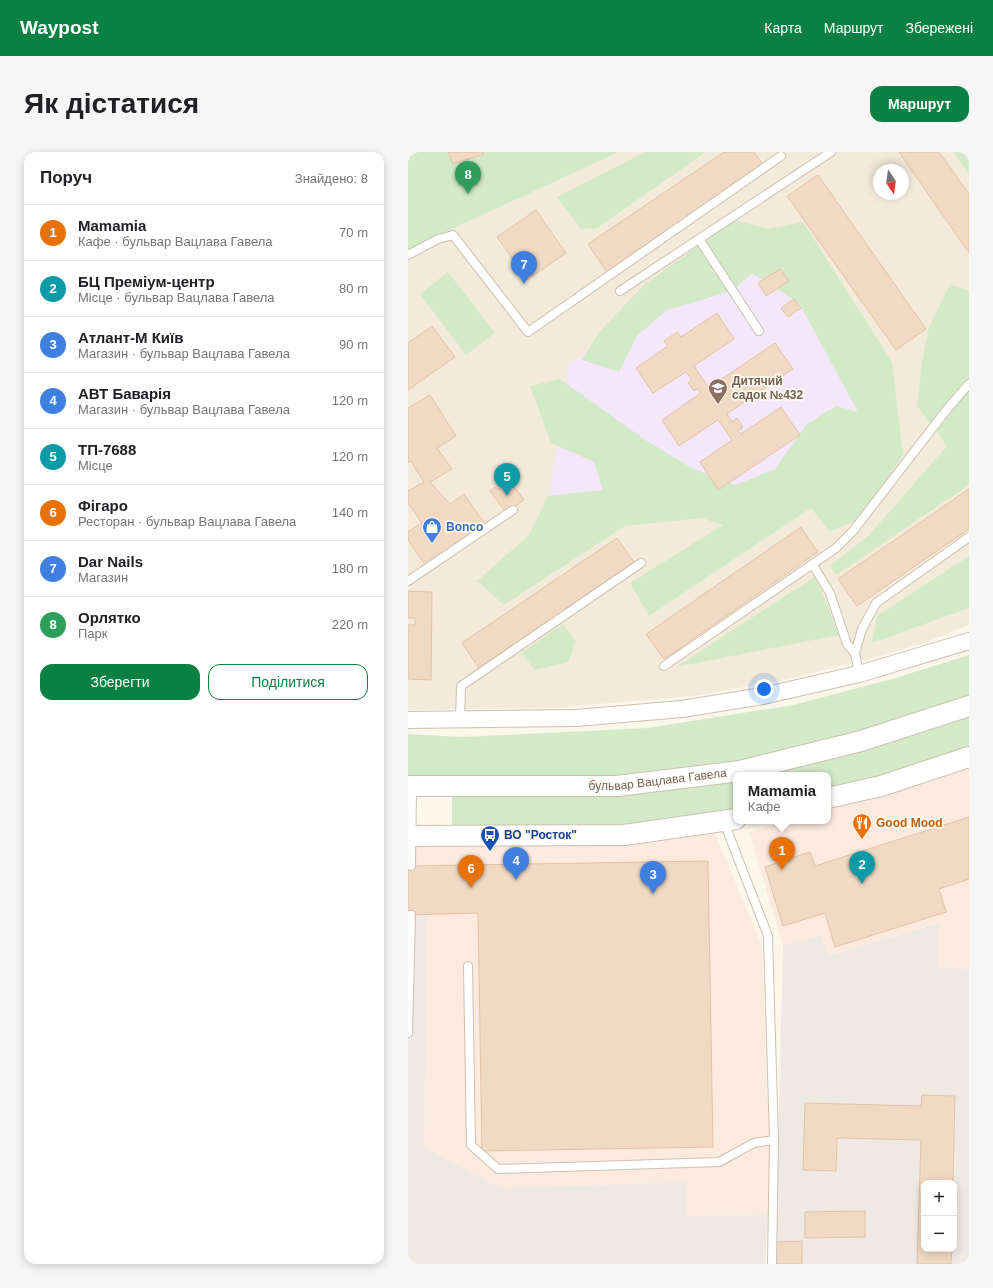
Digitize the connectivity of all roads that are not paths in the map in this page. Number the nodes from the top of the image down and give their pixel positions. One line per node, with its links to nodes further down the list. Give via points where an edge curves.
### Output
1 (831, 152): 3 (lane)
2 (781, 156): 4 (lane, via 528,332 453,235 438,239)
3 (699, 238): 5 (lane); 6 (lane)
4 (408, 255)
5 (620, 291)
6 (758, 332)
7 (969, 384): 11 (lane, via 854,530 836,548)
8 (513, 510): 12 (lane)
9 (969, 536): 14 (lane, via 876,603 862,629)
10 (641, 563): 19 (lane, via 461,686)
11 (813, 565): 14 (lane, via 830,594 847,644); 15 (lane)
12 (408, 581)
13 (969, 641): 16 (street)
14 (855, 653): 16 (lane)
15 (664, 666)
16 (859, 674): 19 (street, via 763,696 682,709 576,718)
17 (969, 706): 21 (street, бульвар Вацлава Гавела, via 861,741 740,771 617,786)
18 (408, 720): 19 (street)
19 (460, 720)
20 (969, 758): 22 (street, via 881,786)
21 (410, 786): 24 (lane)
22 (831, 797)
23 (730, 820): 24 (street, via 624,835); 29 (lane, via 768,936)
24 (410, 836): 25 (lane)
25 (411, 866)
26 (411, 915): 28 (lane)
27 (468, 966): 29 (lane, via 471,1145 498,1169 719,1162 754,1143)
28 (408, 1033)
29 (774, 1140): 30 (lane)
30 (772, 1264)

